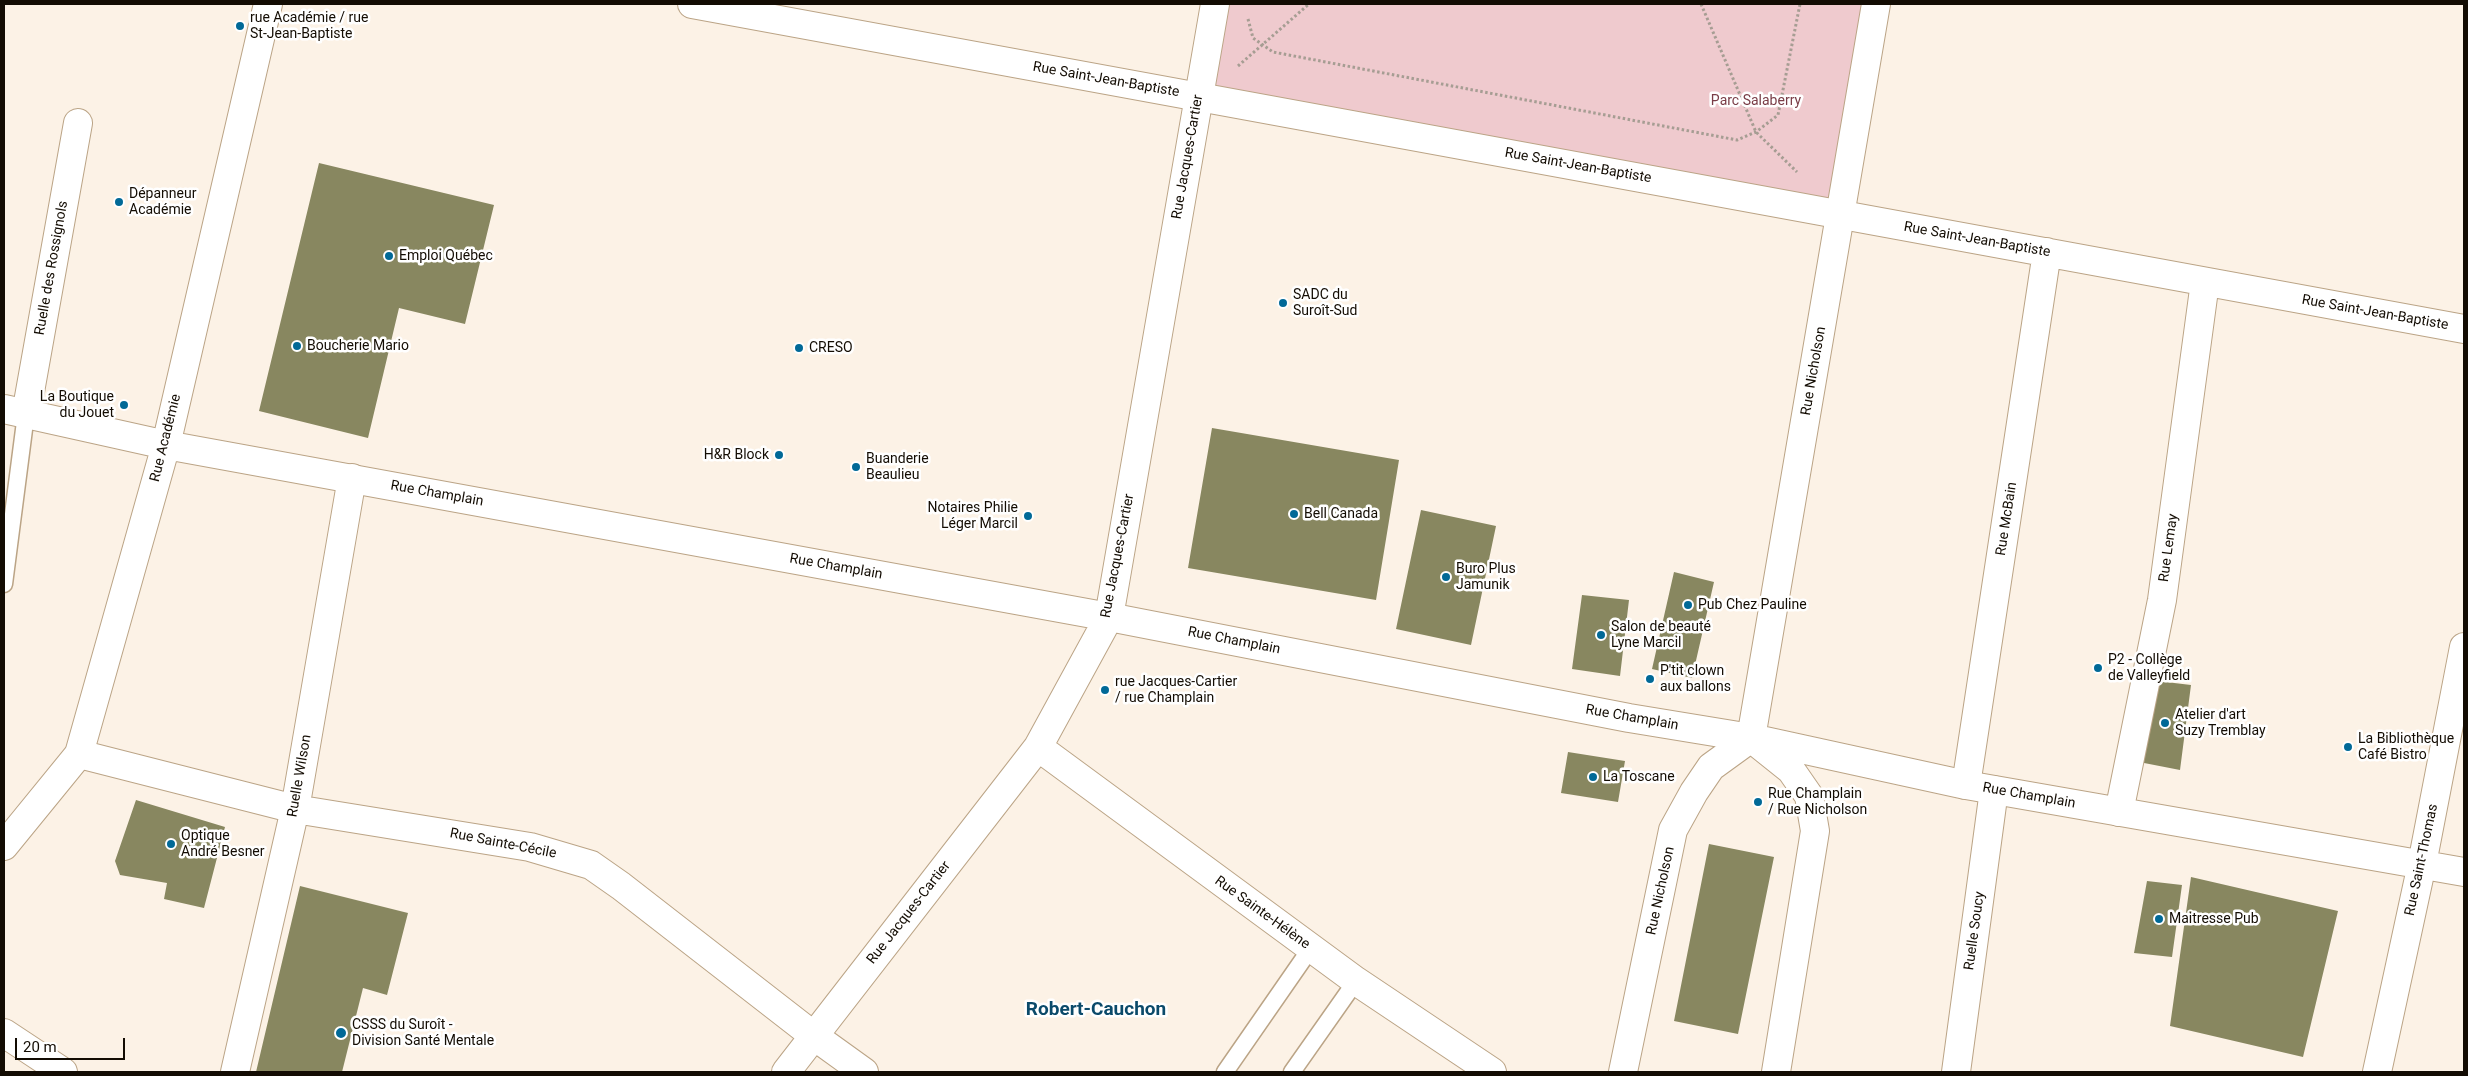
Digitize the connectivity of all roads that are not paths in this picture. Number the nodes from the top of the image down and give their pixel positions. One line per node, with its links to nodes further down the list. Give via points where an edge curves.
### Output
1 (268, 4): 12 (street, Rue Académie)
2 (692, 4): 5 (street, Rue Saint-Jean-Baptiste)
3 (1215, 4): 5 (street, Rue Jacques-Cartier)
4 (1876, 4): 7 (street, Rue Nicholson)
5 (1199, 97): 7 (street, Rue Saint-Jean-Baptiste); 15 (street, Rue Jacques-Cartier)
6 (78, 123): 11 (street, Ruelle des Rossignols)
7 (1840, 214): 8 (street, Rue Saint-Jean-Baptiste); 18 (street, Rue Nicholson)
8 (2047, 252): 9 (street, Rue Saint-Jean-Baptiste); 21 (street, Rue McBain)
9 (2205, 282): 10 (street, Rue Saint-Jean-Baptiste); 24 (street, Rue Lemay, via 2162,600)
10 (2464, 329)
11 (15, 411): 12 (street, Rue Champlain); 14 (lane)
12 (166, 445): 13 (street, Rue Champlain); 20 (street, Rue Académie)
13 (352, 478): 15 (street, Rue Champlain); 23 (street, Ruelle Wilson)
14 (4, 584)
15 (1108, 617): 18 (street, Rue Champlain, via 1629,718); 19 (street, Rue Jacques-Cartier)
16 (2464, 647): 17 (street, Rue Saint-Thomas)
17 (2458, 717): 26 (street, Rue Saint-Thomas)
18 (1751, 738): 21 (street, Rue Champlain); 39 (street, Rue Nicholson, via 1711,767 1673,830); 40 (street, via 1791,770 1808,796 1815,831)
19 (1038, 747): 28 (street, Rue Sainte-Hélène); 31 (street, Rue Jacques-Cartier)
20 (78, 754): 23 (street, Rue Sainte-Cécile); 25 (street, Rue Académie)
21 (1966, 785): 22 (street, Rue Champlain)
22 (1994, 790): 24 (street, Rue Champlain); 41 (street, Ruelle Soucy)
23 (295, 808): 31 (street, Rue Sainte-Cécile, via 530,847 591,865); 33 (street, Ruelle Wilson)
24 (2119, 812): 26 (street, Rue Champlain)
25 (4, 846)
26 (2422, 864): 27 (street, Rue Champlain); 42 (street, Rue Saint-Thomas)
27 (2464, 872)
28 (1311, 948): 29 (street, Rue Sainte-Hélène); 36 (lane)
29 (1356, 981): 37 (lane); 38 (street, Rue Sainte-Hélène)
30 (4, 1033): 32 (street)
31 (814, 1036): 34 (street, Rue Jacques-Cartier); 35 (street, Rue Sainte-Cécile)
32 (63, 1072)
33 (235, 1072)
34 (786, 1072)
35 (864, 1072)
36 (1225, 1072)
37 (1292, 1072)
38 (1492, 1072)
39 (1624, 1072)
40 (1776, 1072)
41 (1956, 1072)
42 (2377, 1072)

